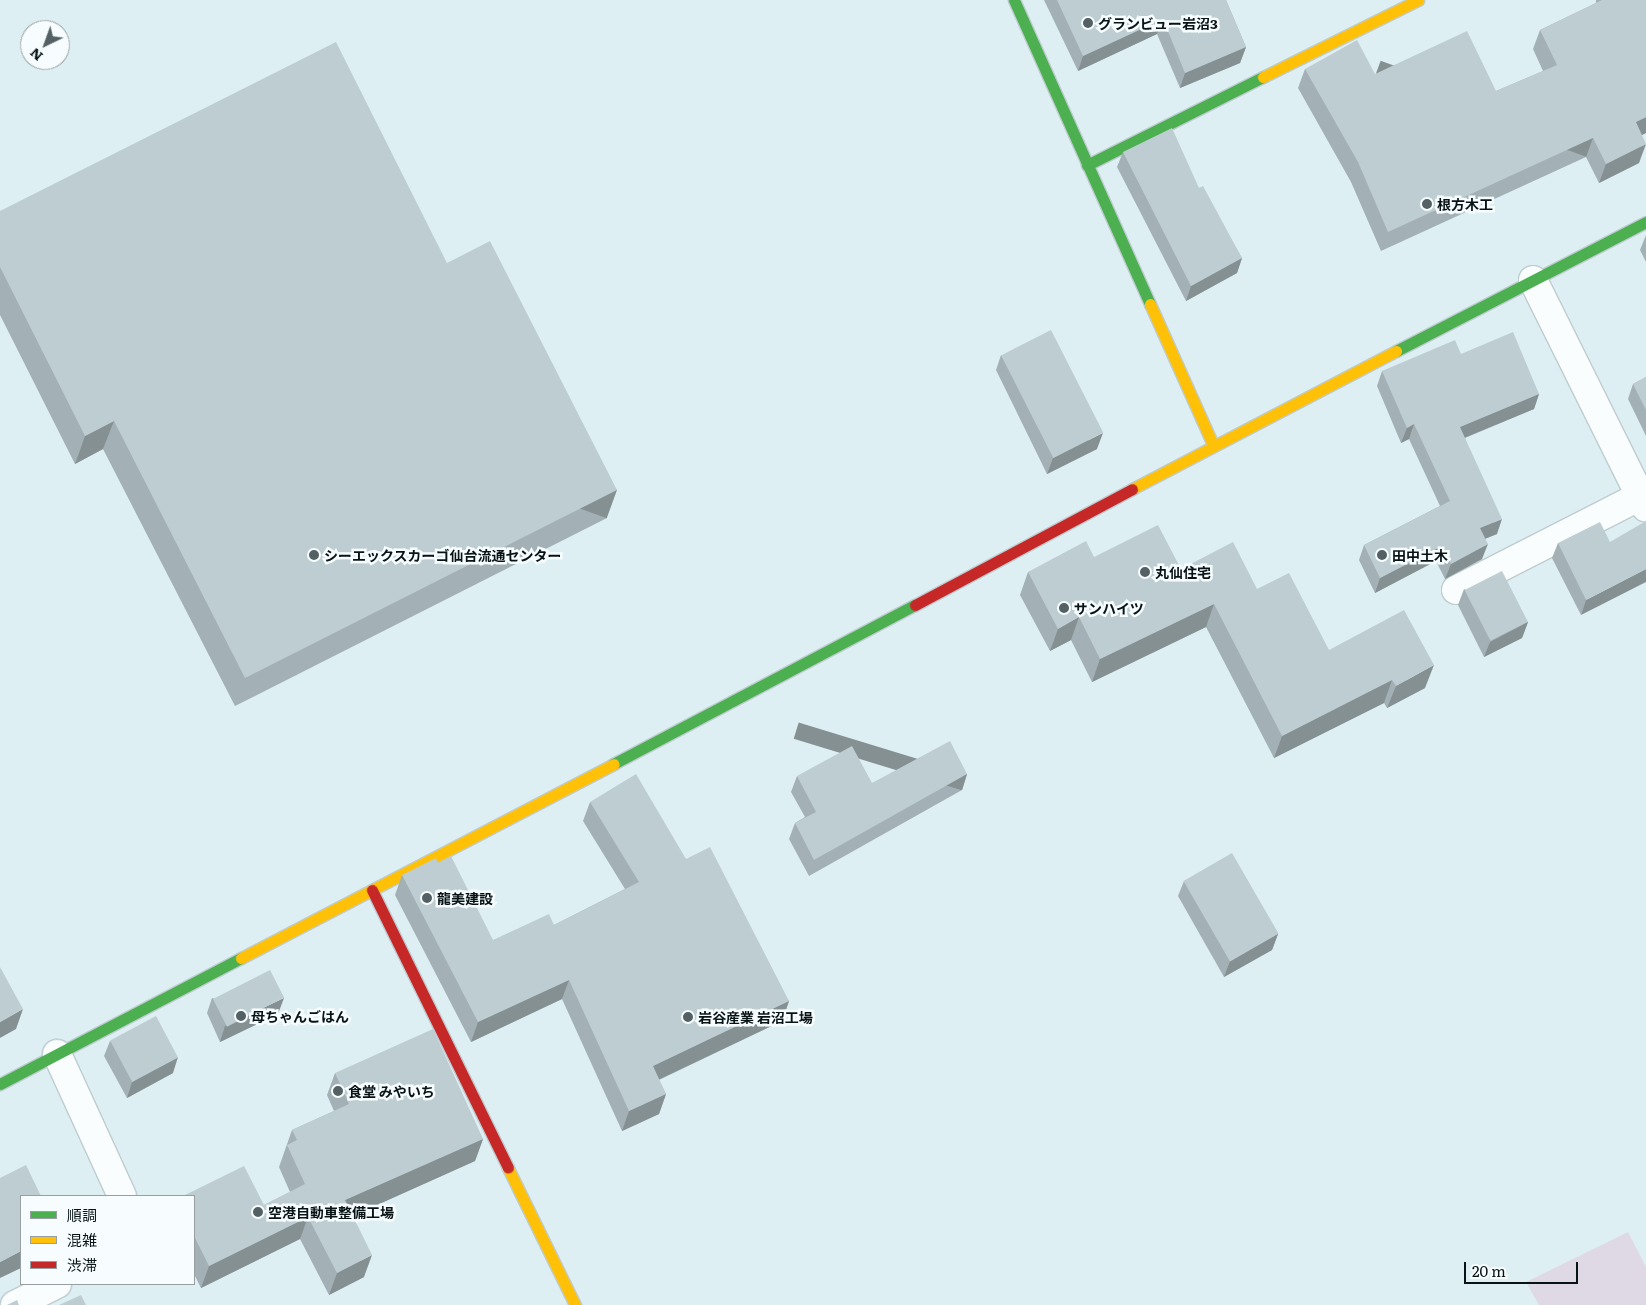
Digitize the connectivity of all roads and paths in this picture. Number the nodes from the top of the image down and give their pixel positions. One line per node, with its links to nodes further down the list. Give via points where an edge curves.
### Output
1 (1014, 0): 3 (street)
2 (1418, 0): 3 (street)
3 (1087, 165): 6 (street)
4 (1646, 222): 5 (street)
5 (1533, 280): 6 (street); 7 (street)
6 (1213, 445): 9 (street, via 1000,561)
7 (1644, 499): 8 (street)
8 (1456, 590)
9 (372, 890): 10 (street); 15 (street)
10 (57, 1054): 11 (street); 12 (street)
11 (0, 1084)
12 (122, 1195)
13 (55, 1285): 14 (street)
14 (15, 1305)
15 (575, 1305)

